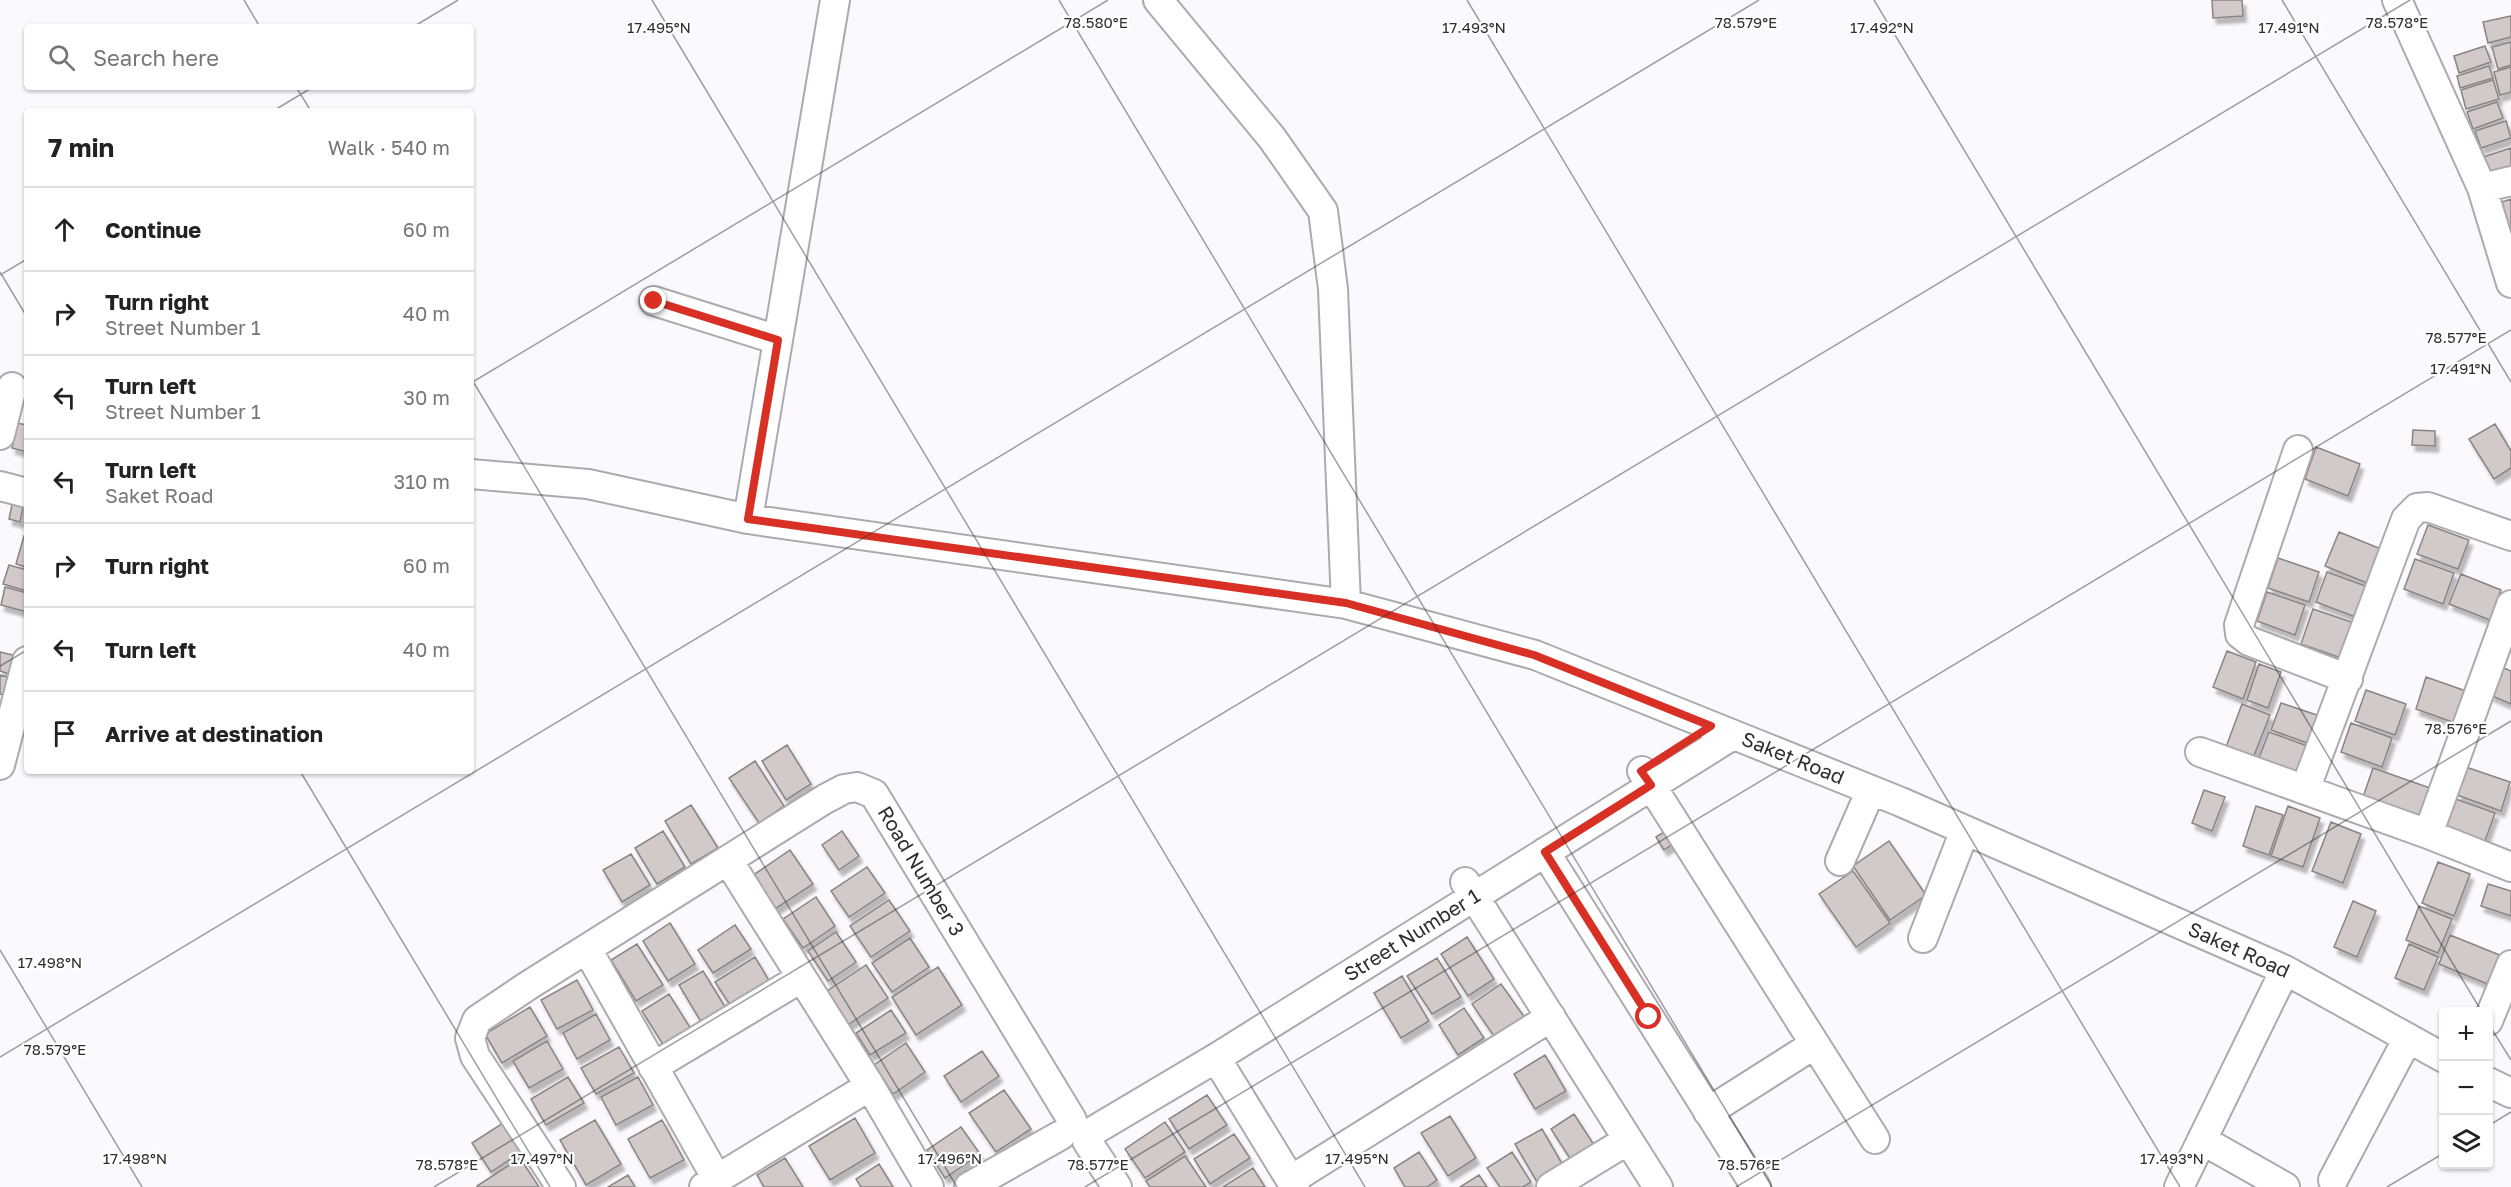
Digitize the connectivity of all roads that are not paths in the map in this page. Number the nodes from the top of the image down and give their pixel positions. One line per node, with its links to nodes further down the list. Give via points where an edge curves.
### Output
1 (836, 0): 8 (street)
2 (1158, 0): 17 (street, via 1272,138 1323,211 1333,289)
3 (2397, 0): 5 (street)
4 (2511, 181): 5 (street)
5 (2482, 188): 6 (street)
6 (2511, 283)
7 (654, 301): 8 (street)
8 (778, 340): 15 (street)
9 (13, 387): 10 (street)
10 (0, 435)
11 (2298, 450): 20 (street, via 2239,624 2240,634)
12 (474, 474): 15 (street, Saket Road, via 588,484)
13 (0, 486): 14 (street)
14 (24, 492)
15 (748, 519): 17 (street, Saket Road)
16 (2511, 536): 20 (street, via 2428,507 2417,508 2406,519)
17 (1346, 603): 21 (street, Saket Road, via 1534,655)
18 (2511, 604): 28 (street)
19 (24, 673): 23 (street)
20 (2348, 679): 26 (street)
21 (1722, 730): 24 (street, Street Number 1); 25 (street, Saket Road)
22 (2200, 752): 26 (street)
23 (0, 765)
24 (1646, 778): 29 (street, Street Number 1); 33 (street, Street Number 1); 42 (street)
25 (1871, 790): 27 (street, Saket Road); 30 (street)
26 (2305, 790): 28 (street)
27 (1965, 830): 34 (street); 37 (street, Saket Road)
28 (2428, 834): 32 (street)
29 (1545, 852): 33 (street, Street Number 1); 49 (street)
30 (1840, 861)
31 (729, 862): 35 (street); 38 (street); 50 (street, Road Number 3, via 825,799 857,787 860,805)
32 (2511, 867)
33 (1470, 889): 40 (street); 44 (street, Street Number 1); 50 (street, Street Number 1, via 1205,1041)
34 (1923, 938)
35 (587, 949): 45 (street); 57 (street, via 477,1020 470,1038 475,1056)
36 (2511, 965): 39 (street)
37 (2285, 970): 41 (street, Saket Road); 53 (street)
38 (801, 978): 45 (street); 47 (street)
39 (2493, 1010)
40 (1551, 1017): 52 (street); 56 (street)
41 (2408, 1038): 43 (street, Saket Road); 54 (street)
42 (1815, 1044): 49 (street); 51 (street)
43 (2439, 1055)
44 (1216, 1058): 50 (street, Street Number 1); 56 (street)
45 (653, 1066): 55 (street)
46 (2493, 1084): 48 (street)
47 (870, 1086): 55 (street); 58 (street)
48 (2511, 1093)
49 (1708, 1112): 65 (street)
50 (1075, 1135): 59 (street, Street Number 1); 60 (street, Street Number 1); 61 (street, Road Number 3); 62 (street, Road Number 3)
51 (1875, 1139)
52 (1628, 1140): 63 (street); 64 (street)
53 (2202, 1140): 66 (street); 67 (street)
54 (2333, 1180)
55 (711, 1183)
56 (1293, 1183)
57 (561, 1187)
58 (929, 1187)
59 (969, 1187)
60 (1006, 1187)
61 (1100, 1187)
62 (1117, 1187)
63 (1551, 1187)
64 (1658, 1187)
65 (1756, 1187)
66 (2179, 1187)
67 (2285, 1187)

